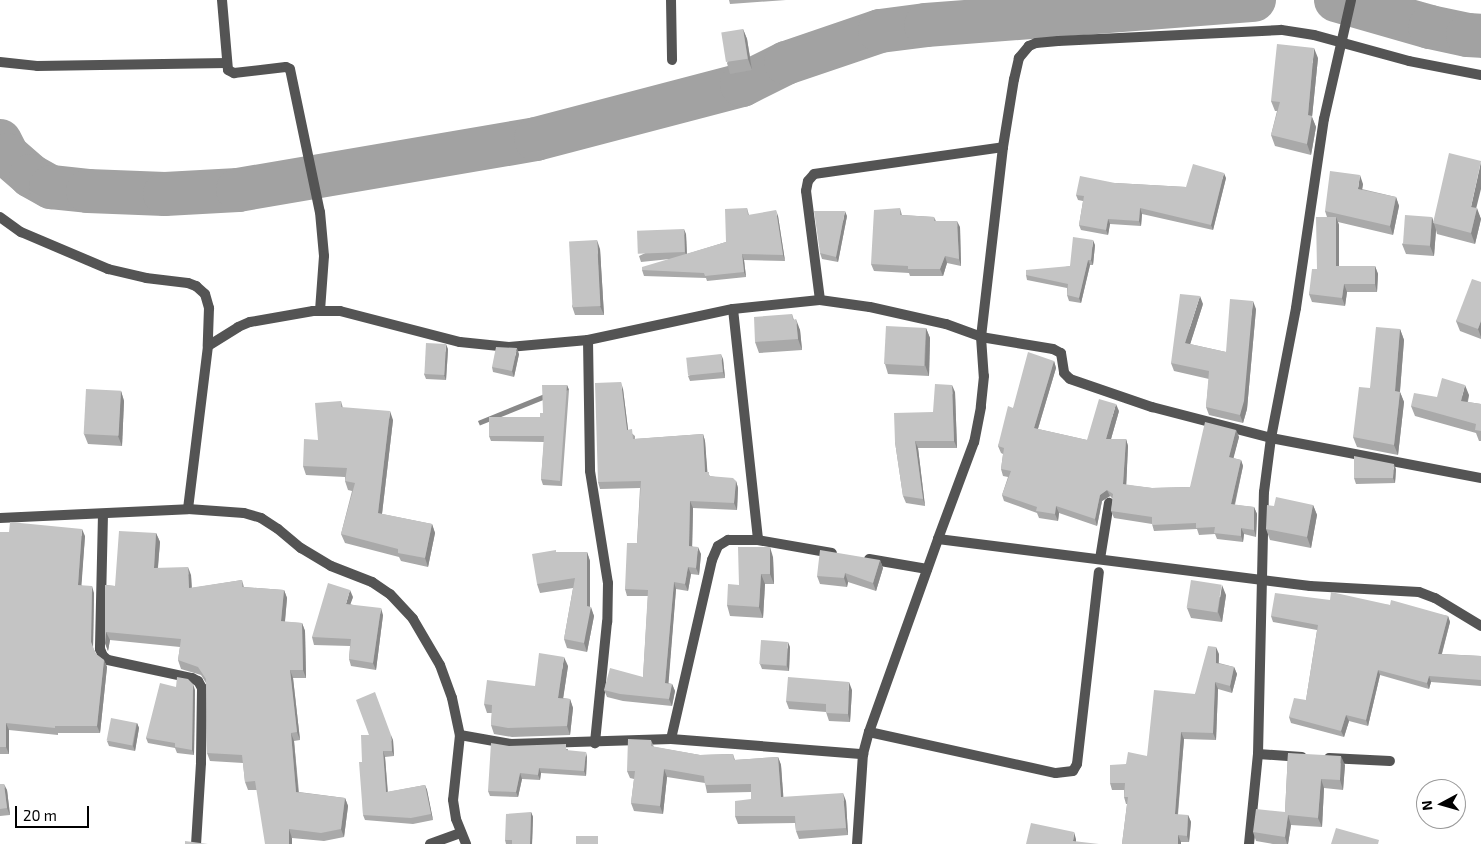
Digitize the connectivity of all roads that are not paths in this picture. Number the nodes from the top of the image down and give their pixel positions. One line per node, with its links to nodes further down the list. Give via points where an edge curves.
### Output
1 (222, 0): 7 (street)
2 (671, 0): 5 (street)
3 (1351, 0): 4 (street)
4 (1342, 42): 8 (street, via 1409,61); 9 (street, via 1281,30 1036,43 1024,51 1016,66); 17 (street, via 1324,119 1296,308)
5 (672, 60)
6 (0, 62): 7 (street, via 37,66)
7 (227, 64): 13 (street, via 228,70 234,72 290,70 320,212 324,256)
8 (1481, 75)
9 (1003, 147): 11 (street, via 814,174 806,191); 14 (street)
10 (0, 217): 16 (street, via 22,232 108,268 196,286 208,302)
11 (820, 300): 12 (street); 14 (street, via 914,316)
12 (733, 309): 15 (street); 24 (street)
13 (320, 312): 15 (street, via 340,311 433,336 484,345 509,347); 16 (street, via 250,322)
14 (981, 336): 17 (street, via 1053,349 1061,353 1064,373 1070,379 1152,407); 23 (street, via 984,376 981,407 971,451)
15 (588, 340): 35 (street, via 590,472 608,583)
16 (208, 346): 20 (street)
17 (1271, 438): 18 (street); 30 (street, via 1264,492)
18 (1481, 478)
19 (1109, 502): 27 (street)
20 (188, 509): 21 (street); 33 (street, via 228,510 261,518 300,548 390,594 413,619 440,665)
21 (104, 514): 22 (street); 40 (street, via 100,649 103,656 108,660 192,678 202,688)
22 (0, 518)
23 (938, 539): 27 (street); 28 (street)
24 (758, 540): 25 (street); 34 (street, via 728,540 718,546 712,560)
25 (842, 554)
26 (861, 558): 28 (street)
27 (1100, 559): 30 (street)
28 (927, 569): 32 (street)
29 (1098, 572): 32 (street, via 1077,764 1073,771 1056,773)
30 (1261, 580): 31 (street, via 1419,592); 37 (street)
31 (1481, 626)
32 (869, 732): 36 (street)
33 (460, 735): 35 (street, via 511,744); 39 (street, via 452,800)
34 (671, 740): 35 (street); 36 (street)
35 (594, 743)
36 (863, 754): 43 (street)
37 (1258, 754): 38 (street); 44 (street)
38 (1390, 760)
39 (460, 833): 41 (street); 42 (street)
40 (196, 844)
41 (430, 844)
42 (466, 844)
43 (857, 844)
44 (1249, 844)

